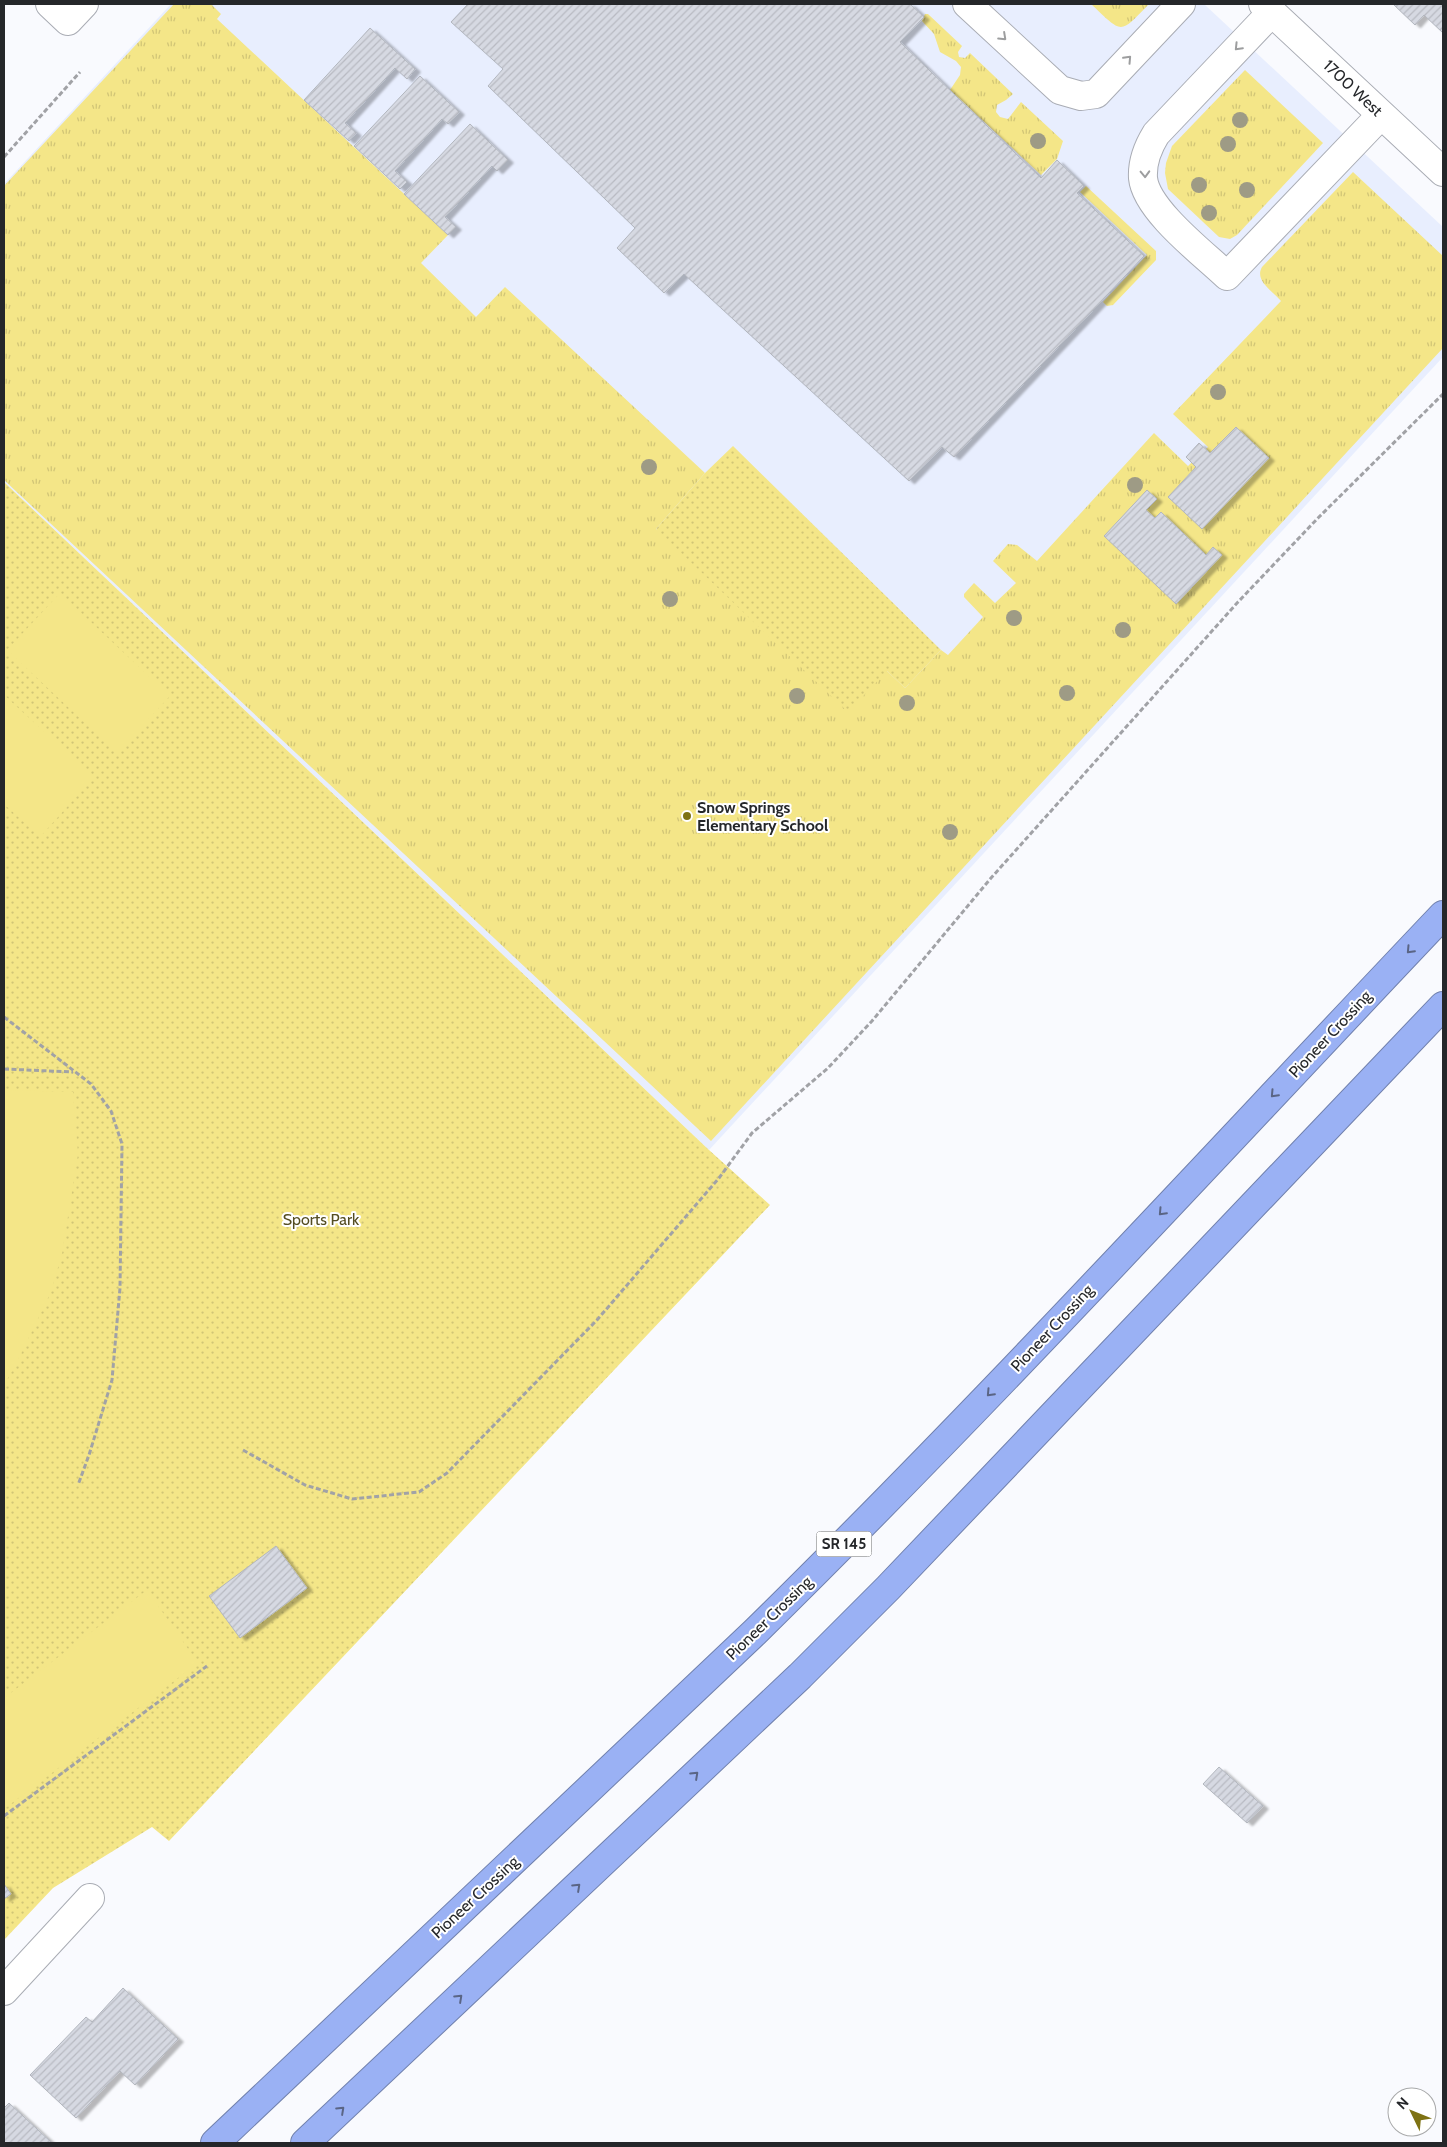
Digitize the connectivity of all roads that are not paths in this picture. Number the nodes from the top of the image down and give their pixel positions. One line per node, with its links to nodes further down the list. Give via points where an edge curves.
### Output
1 (50, 4): 2 (street, via 68,21)
2 (84, 4)
3 (967, 4): 4 (street, one-way to 4, via 1060,90 1081,96 1096,94)
4 (1181, 4)
5 (1268, 8): 6 (street, 1700 West); 6 (street, one-way to 6, via 1150,144 1144,178 1147,190 1163,216 1227,276)
6 (1381, 114): 7 (street, 1700 West)
7 (1443, 172)
8 (1443, 915): 12 (highway, Pioneer Crossing / SR 145, one-way to 12, via 842,1546)
9 (1443, 1006): 13 (highway, one-way to 9, via 800,1676)
10 (90, 1898): 11 (street)
11 (4, 1991)
12 (214, 2143)
13 (305, 2143)

